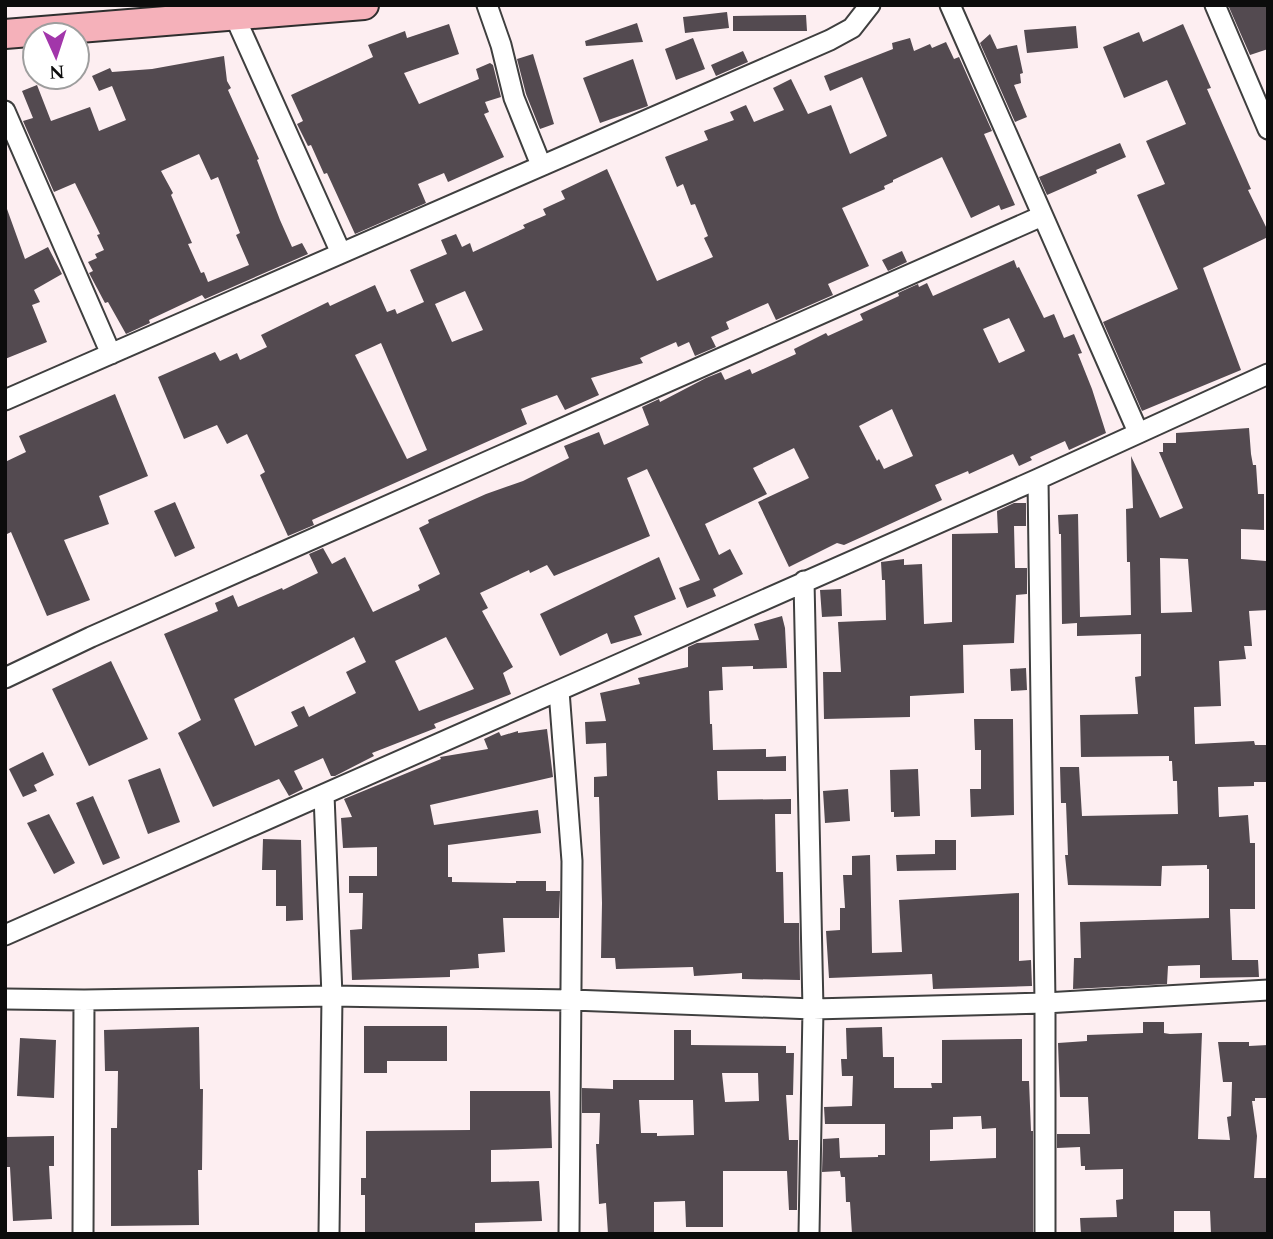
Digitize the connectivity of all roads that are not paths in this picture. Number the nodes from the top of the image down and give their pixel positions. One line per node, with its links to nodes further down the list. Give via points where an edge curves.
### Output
1 (363, 5): 6 (street)
2 (487, 5): 10 (street, via 514,98)
3 (870, 5): 10 (street, via 852,28 830,40)
4 (950, 5): 11 (street)
5 (1215, 5): 9 (street)
6 (232, 10): 7 (street); 12 (street)
7 (5, 34)
8 (5, 111): 13 (street)
9 (1268, 129)
10 (541, 164): 12 (street)
11 (1042, 216): 16 (street); 19 (street)
12 (341, 253): 13 (street)
13 (111, 354): 15 (street)
14 (1268, 374): 16 (street)
15 (5, 400)
16 (1138, 432): 17 (street)
17 (1038, 479): 18 (street); 28 (street)
18 (803, 581): 20 (street); 29 (street)
19 (5, 678)
20 (559, 691): 21 (street); 27 (street, via 572,860)
21 (324, 795): 22 (street); 24 (street)
22 (5, 935)
23 (1268, 990): 28 (street)
24 (332, 996): 26 (street); 27 (street); 31 (street)
25 (5, 999): 26 (street)
26 (84, 1000): 30 (street)
27 (572, 1000): 29 (street); 32 (street)
28 (1045, 1003): 29 (street); 34 (street)
29 (813, 1009): 33 (street)
30 (83, 1234)
31 (329, 1234)
32 (569, 1234)
33 (809, 1234)
34 (1045, 1234)

